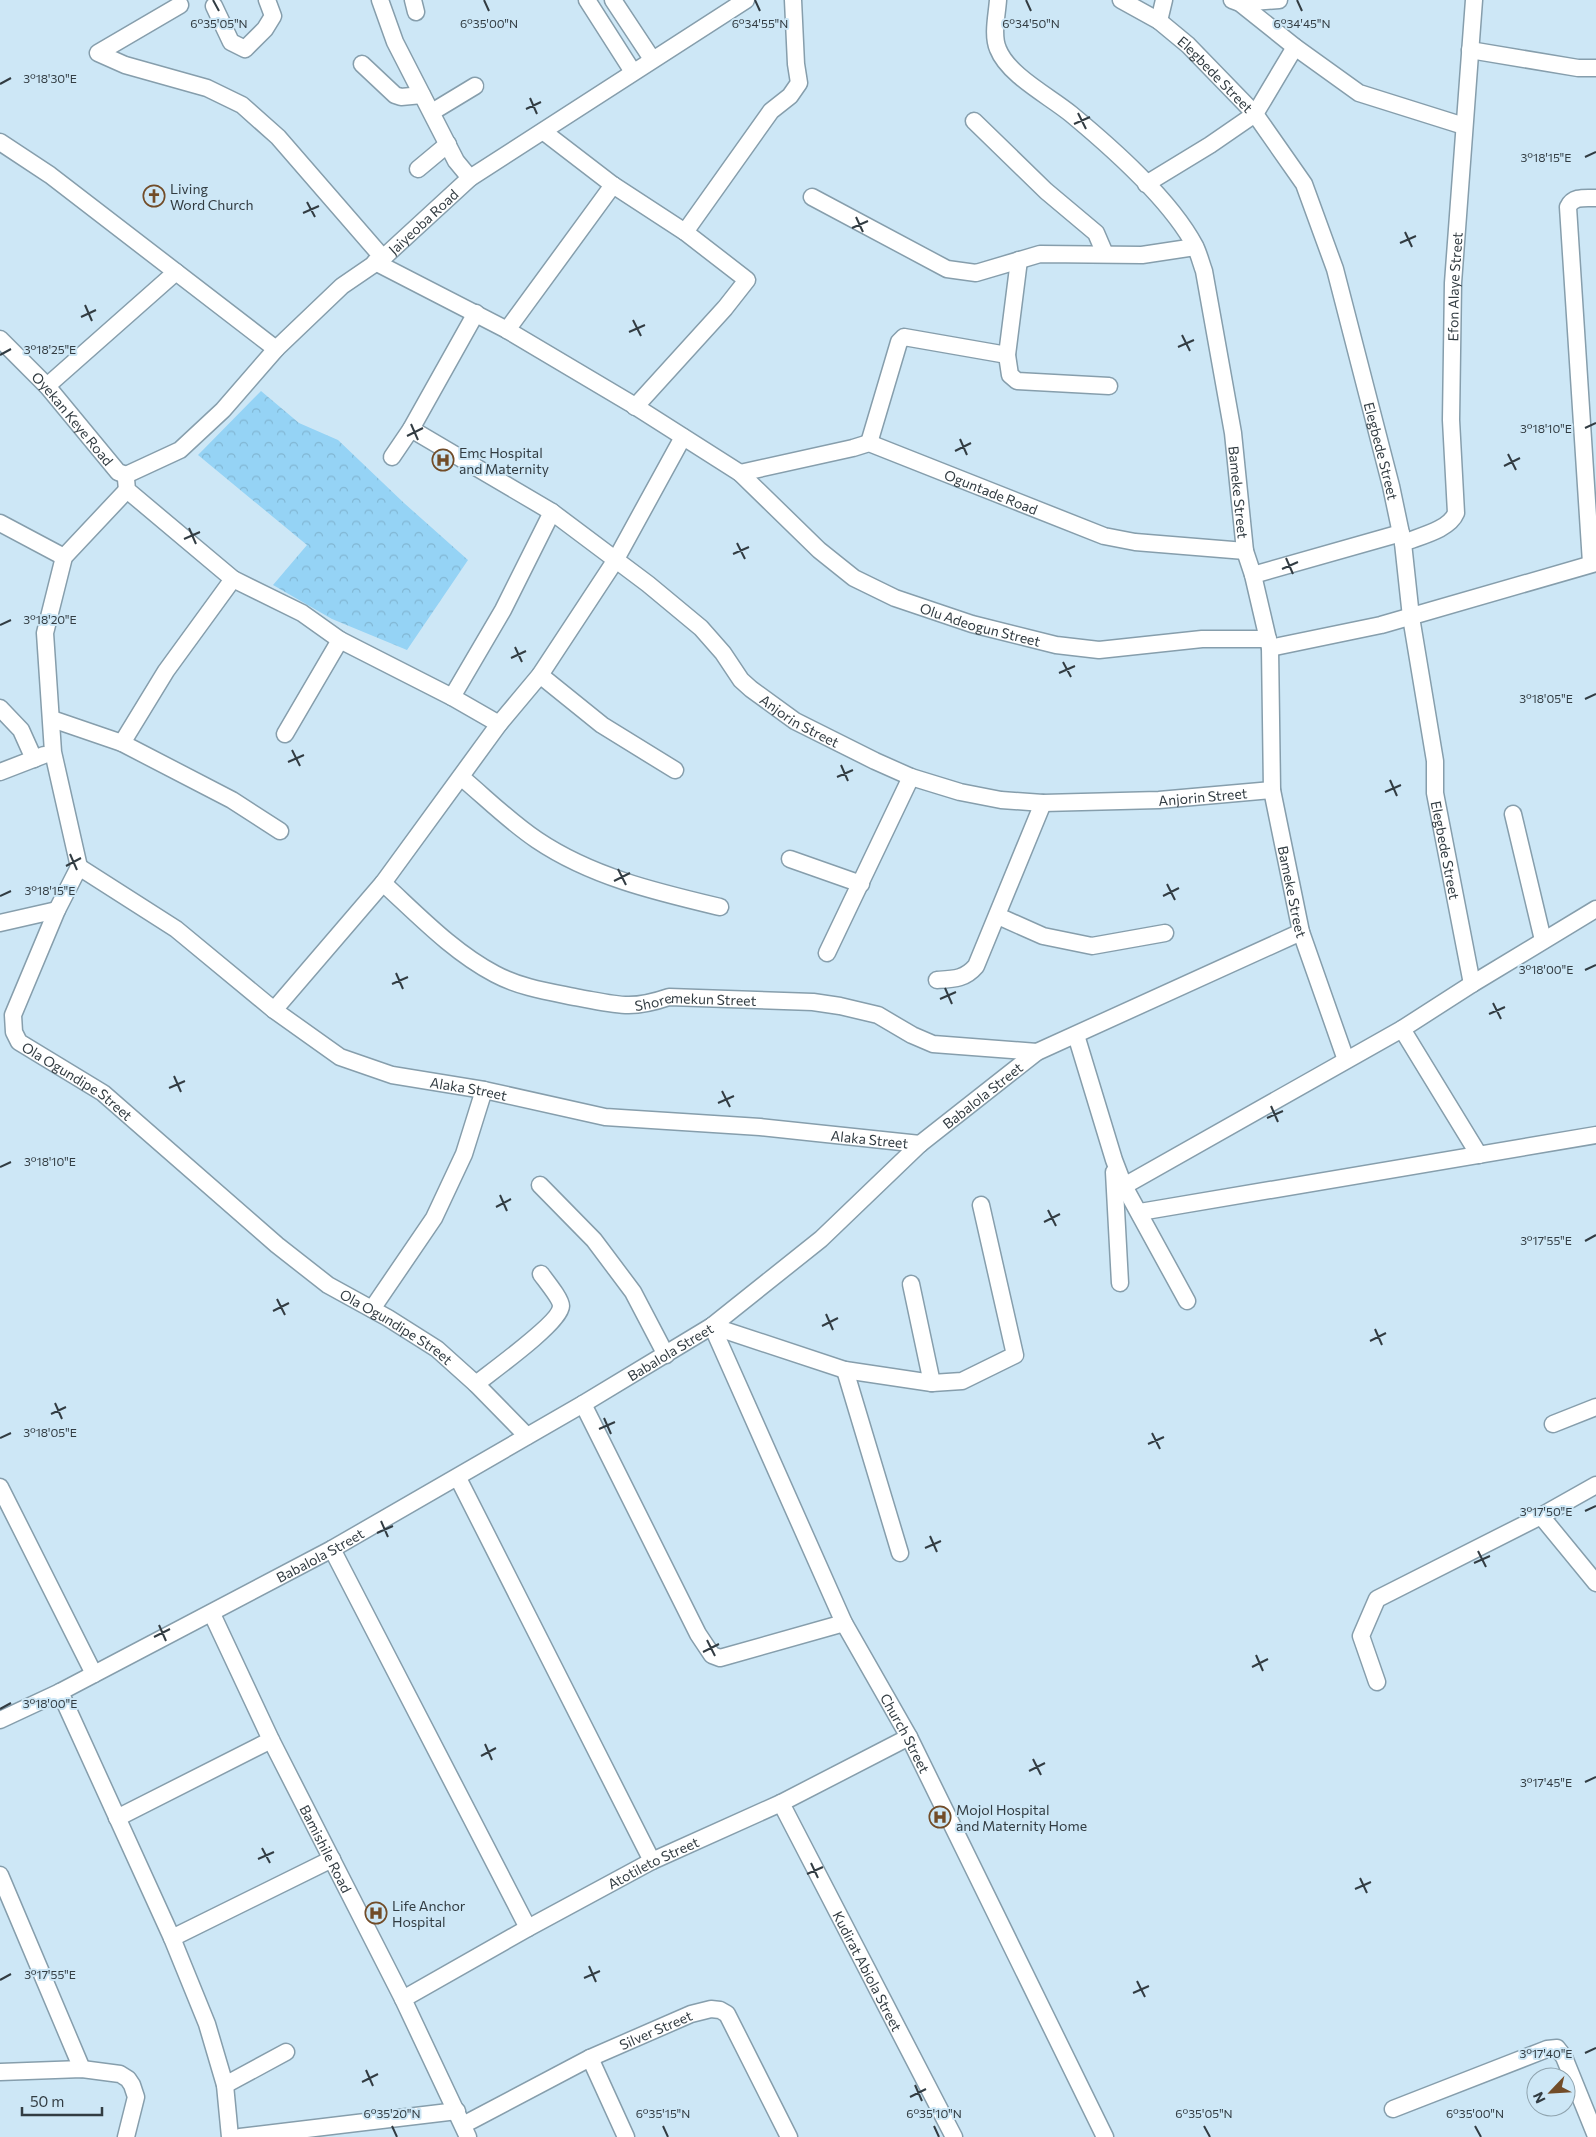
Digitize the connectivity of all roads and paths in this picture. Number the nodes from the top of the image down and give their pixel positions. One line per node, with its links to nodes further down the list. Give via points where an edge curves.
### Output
1 (267, 0): 14 (street, via 273,16 245,49 231,42)
2 (380, 0): 23 (street, via 395,42)
3 (586, 0): 21 (street)
4 (612, 0): 18 (street)
5 (746, 0): 18 (street, Jaiyeoba Road)
6 (793, 0): 37 (street, via 799,84 771,111)
7 (998, 0): 33 (street, Bameke Street, via 995,40 1006,62 1071,114)
8 (1121, 0): 15 (street, Elegbede Street)
9 (1164, 0): 15 (street)
10 (1279, 0): 12 (street)
11 (1474, 0): 17 (street, Efon Alaye Street)
12 (1236, 1): 16 (street)
13 (180, 4): 40 (street, via 98,53 124,65 207,88 242,104 278,137)
14 (214, 6)
15 (1159, 21): 25 (street, Elegbede Street, via 1188,45)
16 (1295, 47): 25 (street); 27 (street, via 1359,93)
17 (1470, 50): 20 (street, via 1578,68); 27 (street, Efon Alaye Street)
18 (652, 59): 21 (street, Jaiyeoba Road)
19 (362, 64): 23 (street, via 395,95)
20 (1596, 68)
21 (633, 72): 28 (street, Jaiyeoba Road)
22 (475, 86): 24 (street)
23 (422, 95): 24 (street)
24 (432, 112): 30 (street)
25 (1255, 114): 33 (street); 60 (street, Elegbede Street, via 1304,184 1335,269)
26 (974, 121): 39 (street, via 1046,191 1096,233)
27 (1464, 126): 60 (street, Efon Alaye Street, via 1453,283 1451,420 1456,513 1446,525)
28 (544, 132): 32 (street, Jaiyeoba Road); 34 (street)
29 (0, 142): 42 (street)
30 (448, 144): 31 (street); 32 (street, via 456,161)
31 (418, 168)
32 (470, 178): 40 (street, Jaiyeoba Road)
33 (1146, 184): 38 (street, Bameke Street, via 1173,214)
34 (613, 185): 37 (street); 44 (street)
35 (812, 197): 41 (street, via 947,269 976,273)
36 (1596, 198): 51 (street, via 1575,199 1568,207)
37 (684, 232): 50 (street, via 746,280 725,308)
38 (1195, 246): 39 (street, via 1142,256); 61 (street, Bameke Street, via 1204,271 1233,433)
39 (1105, 254): 41 (street, via 1040,254)
40 (379, 260): 43 (street, Olu Adeogun Street); 46 (street, Jaiyeoba Road, via 342,286)
41 (1019, 260): 47 (street)
42 (176, 272): 46 (street); 48 (street)
43 (476, 313): 44 (street, Olu Adeogun Street); 52 (street)
44 (507, 330): 50 (street, Olu Adeogun Street)
45 (0, 339): 48 (street, Oyekan Keye Road)
46 (276, 349): 57 (street, Jaiyeoba Road, via 223,410 180,450)
47 (1007, 355): 49 (street, via 1010,376 1017,381); 54 (street, via 904,337 899,342)
48 (47, 386): 57 (street, Oyekan Keye Road)
49 (1108, 386)
50 (635, 407): 53 (street, Olu Adeogun Street)
51 (1590, 427): 64 (street)
52 (411, 429): 55 (street); 58 (street, Anjorin Street)
53 (683, 437): 56 (street, Olu Adeogun Street); 63 (street)
54 (869, 443): 56 (street); 61 (street, Oguntade Road, via 1104,536 1135,542)
55 (392, 456)
56 (740, 473): 69 (street, Olu Adeogun Street, via 819,550 854,578 895,598 972,624 1056,645 1098,650 1202,639)
57 (126, 482): 62 (street); 66 (street, Oyekan Keye Road)
58 (552, 512): 63 (street, Anjorin Street); 71 (street, via 503,610)
59 (0, 523): 62 (street)
60 (1402, 538): 65 (street, Efon Alaye Street); 67 (street, Elegbede Street)
61 (1245, 551): 65 (street, Bameke Street)
62 (64, 557): 73 (street, via 45,634)
63 (615, 561): 70 (street); 81 (street, Anjorin Street, via 701,628 742,680 795,721 875,762)
64 (1594, 564): 67 (street, Olu Adeogun Street)
65 (1253, 575): 69 (street, Bameke Street)
66 (233, 579): 68 (street, Oyekan Keye Road, via 302,613); 76 (street, via 166,671)
67 (1411, 617): 69 (street, Olu Adeogun Street); 101 (street, Elegbede Street, via 1435,761 1435,792)
68 (340, 640): 71 (street, Oyekan Keye Road); 75 (street)
69 (1269, 643): 83 (street, Bameke Street)
70 (540, 675): 74 (street); 79 (street, via 602,724)
71 (452, 697): 74 (street, Oyekan Keye Road)
72 (0, 708): 78 (street, via 21,730)
73 (52, 719): 76 (street); 77 (street)
74 (499, 724): 82 (street)
75 (284, 734)
76 (122, 743): 86 (street, via 232,800)
77 (53, 752): 78 (street); 88 (street)
78 (34, 759): 80 (street)
79 (674, 770)
80 (0, 772)
81 (911, 776): 84 (street, Anjorin Street, via 960,792 1000,800); 90 (street)
82 (461, 777): 89 (street); 91 (street, via 536,840 580,865 673,896)
83 (1272, 790): 84 (street, Anjorin Street, via 1159,800); 96 (street, Bameke Street)
84 (1043, 803): 94 (street)
85 (1513, 814): 98 (street)
86 (280, 831)
87 (790, 859): 90 (street)
88 (79, 868): 93 (street, Ola Ogundipe Street); 102 (street, Alaka Street, via 176,929)
89 (383, 883): 102 (street); 105 (street, Shoremekun Street, via 447,941 496,974 536,989 625,1007 647,1005 669,997 813,1002 878,1015 933,1044)
90 (861, 884): 99 (street)
91 (720, 907)
92 (1596, 909): 98 (street)
93 (57, 910): 95 (street); 120 (street, Ola Ogundipe Street, via 13,1015 14,1032 19,1042 103,1093 277,1245 328,1285)
94 (998, 916): 97 (street, via 1042,936 1092,946); 100 (street, via 976,966 968,975)
95 (0, 923)
96 (1301, 932): 104 (street, Babalola Street); 106 (street, Bameke Street)
97 (1164, 933)
98 (1543, 940): 101 (street)
99 (827, 953)
100 (938, 980)
101 (1472, 984): 103 (street)
102 (274, 1010): 107 (street, Alaka Street, via 340,1057 392,1075)
103 (1402, 1029): 106 (street); 110 (street)
104 (1076, 1035): 105 (street, Babalola Street); 111 (street)
105 (1037, 1052): 109 (street, Babalola Street)
106 (1346, 1060): 113 (street)
107 (484, 1090): 109 (street, Alaka Street, via 605,1117 760,1127); 120 (street, via 464,1154 434,1218)
108 (1596, 1135): 110 (street)
109 (920, 1144): 121 (street, Babalola Street, via 821,1238)
110 (1479, 1155): 115 (street)
111 (1114, 1160): 113 (street); 117 (street)
112 (540, 1185): 122 (street, via 594,1240 633,1292)
113 (1124, 1186): 115 (street)
114 (981, 1205): 124 (street, via 1014,1355 962,1381)
115 (1140, 1212): 119 (street)
116 (541, 1274): 125 (street, via 561,1304 560,1312 542,1332)
117 (1120, 1283)
118 (911, 1284): 124 (street)
119 (1187, 1302)
120 (372, 1309): 125 (street, Ola Ogundipe Street, via 436,1349)
121 (712, 1326): 122 (street, Babalola Street); 123 (street); 138 (street, Church Street)
122 (666, 1355): 126 (street, Babalola Street)
123 (845, 1370): 124 (street); 135 (street)
124 (932, 1383)
125 (476, 1384): 129 (street, Ola Ogundipe Street)
126 (583, 1404): 129 (street, Babalola Street); 138 (street, via 698,1634 712,1655 720,1658)
127 (1596, 1407): 128 (street)
128 (1553, 1424)
129 (527, 1436): 130 (street, Babalola Street)
130 (458, 1478): 134 (street, Babalola Street); 148 (street)
131 (1596, 1485): 133 (street)
132 (0, 1487): 139 (street)
133 (1541, 1516): 136 (street); 140 (street, via 1377,1598 1361,1636)
134 (332, 1549): 137 (street, Babalola Street); 150 (street)
135 (900, 1553)
136 (1596, 1583)
137 (212, 1614): 139 (street, Babalola Street); 144 (street, Bamishile Road)
138 (844, 1623): 143 (street, Church Street)
139 (94, 1674): 141 (street, Babalola Street)
140 (1377, 1682)
141 (60, 1692): 142 (street, Babalola Street); 146 (street)
142 (0, 1720)
143 (909, 1736): 145 (street, Atotileto Street); 167 (street, Church Street)
144 (271, 1740): 146 (street); 147 (street, Bamishile Road)
145 (781, 1803): 148 (street, Atotileto Street); 166 (street, Kudirat Abiola Street)
146 (117, 1818): 151 (street)
147 (332, 1859): 151 (street); 152 (street, Bamishile Road)
148 (652, 1861): 150 (street, Atotileto Street)
149 (0, 1875): 155 (street)
150 (528, 1928): 152 (street, Atotileto Street)
151 (172, 1938): 157 (street, via 207,2024)
152 (403, 1999): 159 (street, Bamishile Road)
153 (286, 2052): 157 (street)
154 (590, 2058): 159 (street, Silver Street); 164 (street); 165 (street, Silver Street, via 691,2014 720,2010 727,2014)
155 (82, 2069): 156 (street); 161 (street, via 120,2074 132,2085 136,2097)
156 (1, 2075)
157 (225, 2085): 162 (street)
158 (1393, 2109): 160 (street, via 1547,2049 1557,2048 1564,2057)
159 (463, 2124): 163 (street)
160 (1596, 2136)
161 (126, 2137)
162 (230, 2137)
163 (240, 2137)
164 (626, 2137)
165 (789, 2137)
166 (954, 2137)
167 (1105, 2137)

